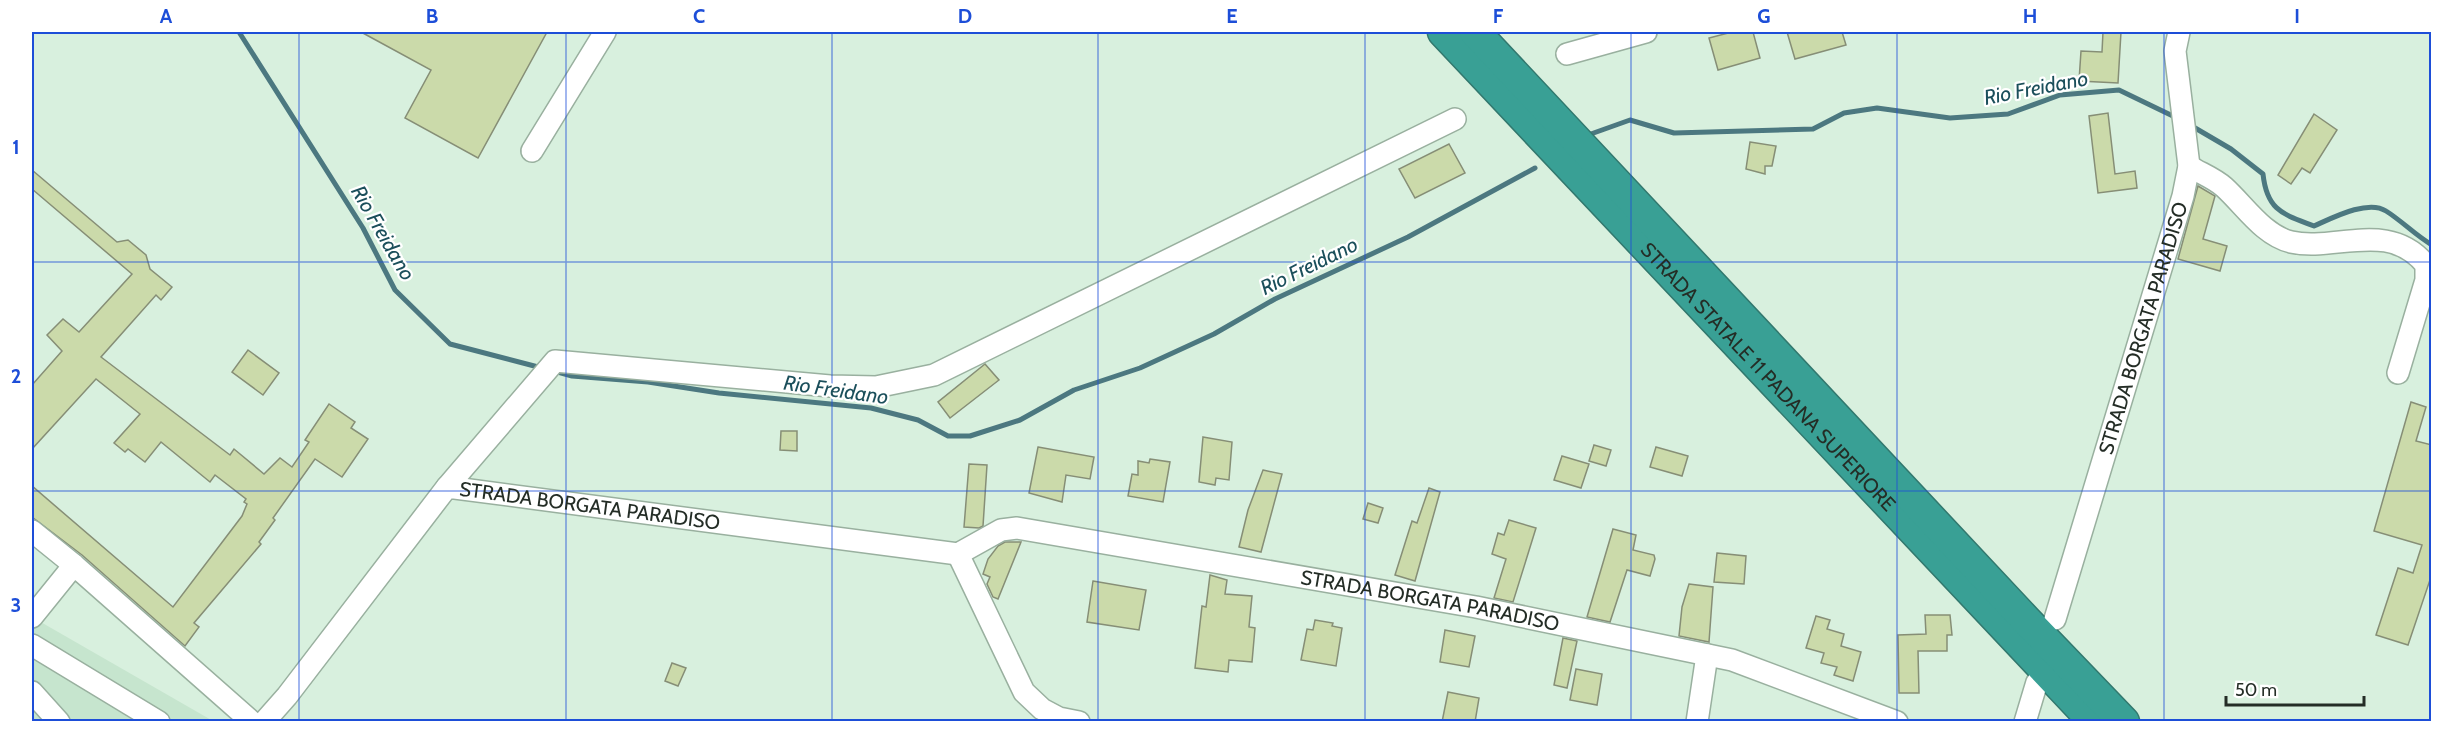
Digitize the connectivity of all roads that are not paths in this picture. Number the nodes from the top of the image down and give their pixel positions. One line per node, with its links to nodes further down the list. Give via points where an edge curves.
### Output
1 (605, 32): 8 (street)
2 (1443, 32): 29 (highway, STRADA STATALE 11 PADANA SUPERIORE)
3 (1475, 32): 30 (highway, STRADA STATALE 11 PADANA SUPERIORE)
4 (1646, 32): 6 (street)
5 (2179, 32): 9 (street, STRADA BORGATA PARADISO, via 2175,51)
6 (1567, 54)
7 (1455, 119): 11 (street, via 934,375 876,387 830,386 555,361)
8 (532, 151)
9 (2188, 166): 10 (street, via 2222,185 2272,234 2284,240 2300,243 2373,239 2418,255 2426,265 2426,280); 16 (street, STRADA BORGATA PARADISO, via 2183,196)
10 (2398, 373)
11 (447, 487): 13 (street, STRADA BORGATA PARADISO); 24 (street, STRADA BORGATA PARADISO)
12 (32, 531): 14 (street)
13 (958, 554): 18 (street, STRADA BORGATA PARADISO, via 1001,530 1017,528 1476,607); 25 (street, via 1024,692 1042,709)
14 (74, 565): 15 (street); 23 (street)
15 (32, 616)
16 (2055, 619)
17 (32, 645): 22 (street)
18 (1707, 655): 26 (street); 27 (street, STRADA BORGATA PARADISO, via 1732,660)
19 (2037, 682): 28 (street)
20 (32, 692): 21 (street)
21 (59, 722)
22 (159, 722)
23 (252, 722)
24 (264, 722)
25 (1079, 722)
26 (1697, 722)
27 (1897, 722)
28 (2025, 722)
29 (2094, 722)
30 (2124, 722)

